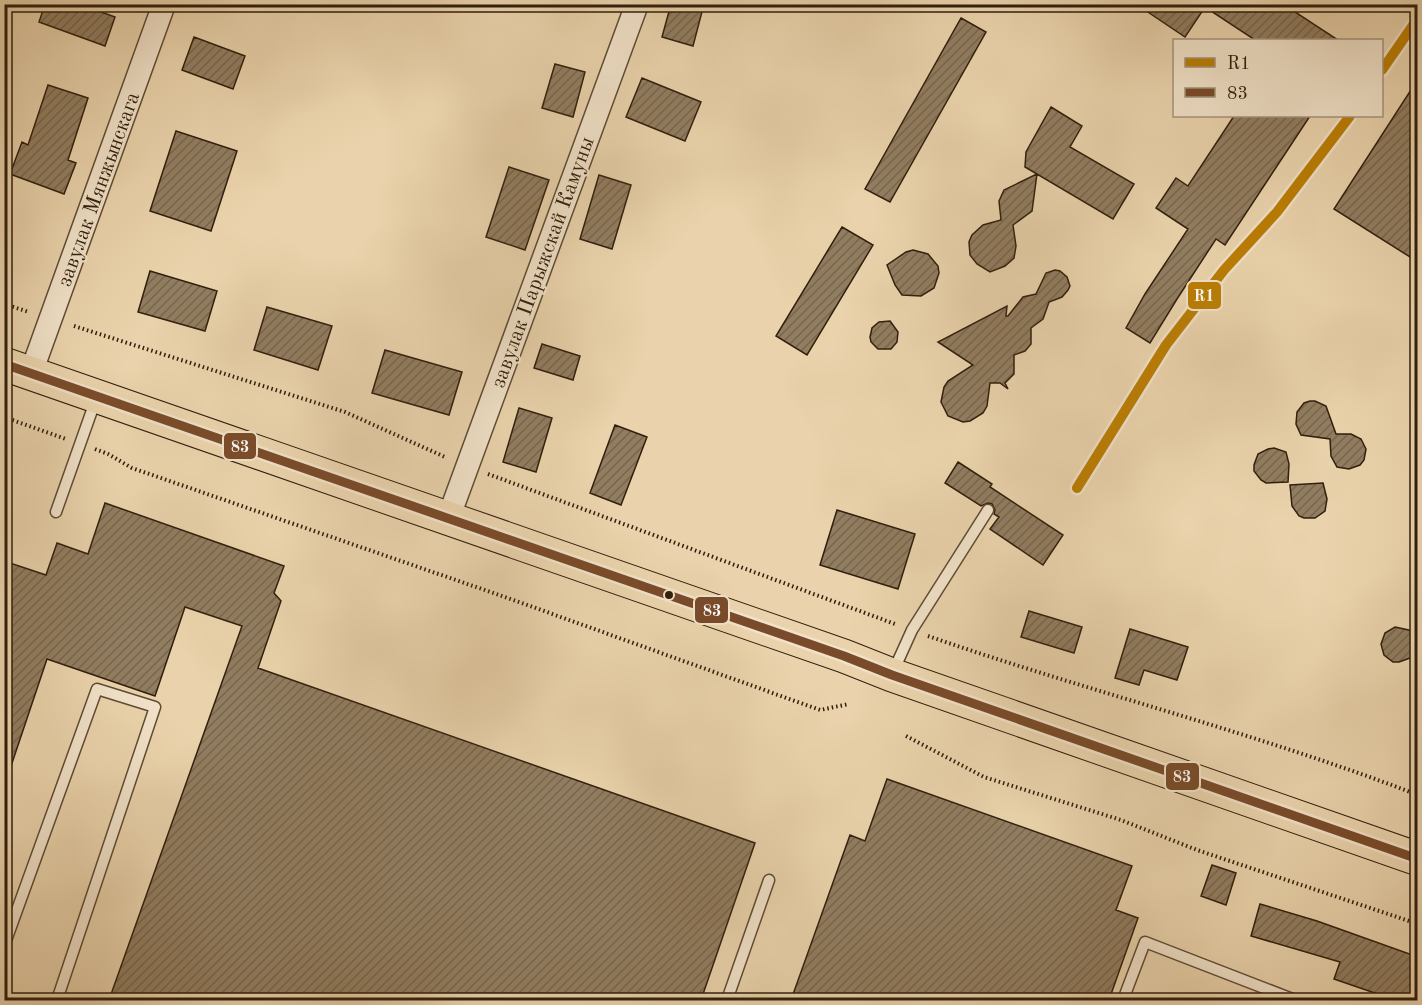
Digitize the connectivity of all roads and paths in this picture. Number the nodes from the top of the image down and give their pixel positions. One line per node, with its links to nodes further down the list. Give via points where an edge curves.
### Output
1 (164, 4): 4 (street, завулак Мянжынскага)
2 (637, 4): 9 (street, завулак Парыжскай Камуны)
3 (4, 304): 4 (path)
4 (50, 319): 5 (street, завулак Мянжынскага); 9 (path, via 345,412)
5 (18, 368): 6 (main road)
6 (97, 396): 8 (lane); 12 (main road)
7 (4, 417): 8 (path)
8 (80, 444): 11 (lane); 15 (path, via 132,468 820,710)
9 (467, 466): 12 (street, завулак Парыжскай Камуны); 13 (path)
10 (988, 510): 13 (lane)
11 (56, 512)
12 (448, 519): 14 (main road)
13 (912, 630): 14 (lane); 17 (path, via 1355,771)
14 (892, 675): 18 (main road)
15 (849, 704)
16 (906, 736): 20 (path, via 984,777)
17 (1418, 795)
18 (1418, 859)
19 (769, 880): 23 (lane)
20 (1418, 924)
21 (4, 946): 22 (lane, via 97,689 155,707)
22 (57, 1000)
23 (727, 1000)
24 (1123, 1000): 25 (lane, via 1145,942)
25 (1295, 1000)

